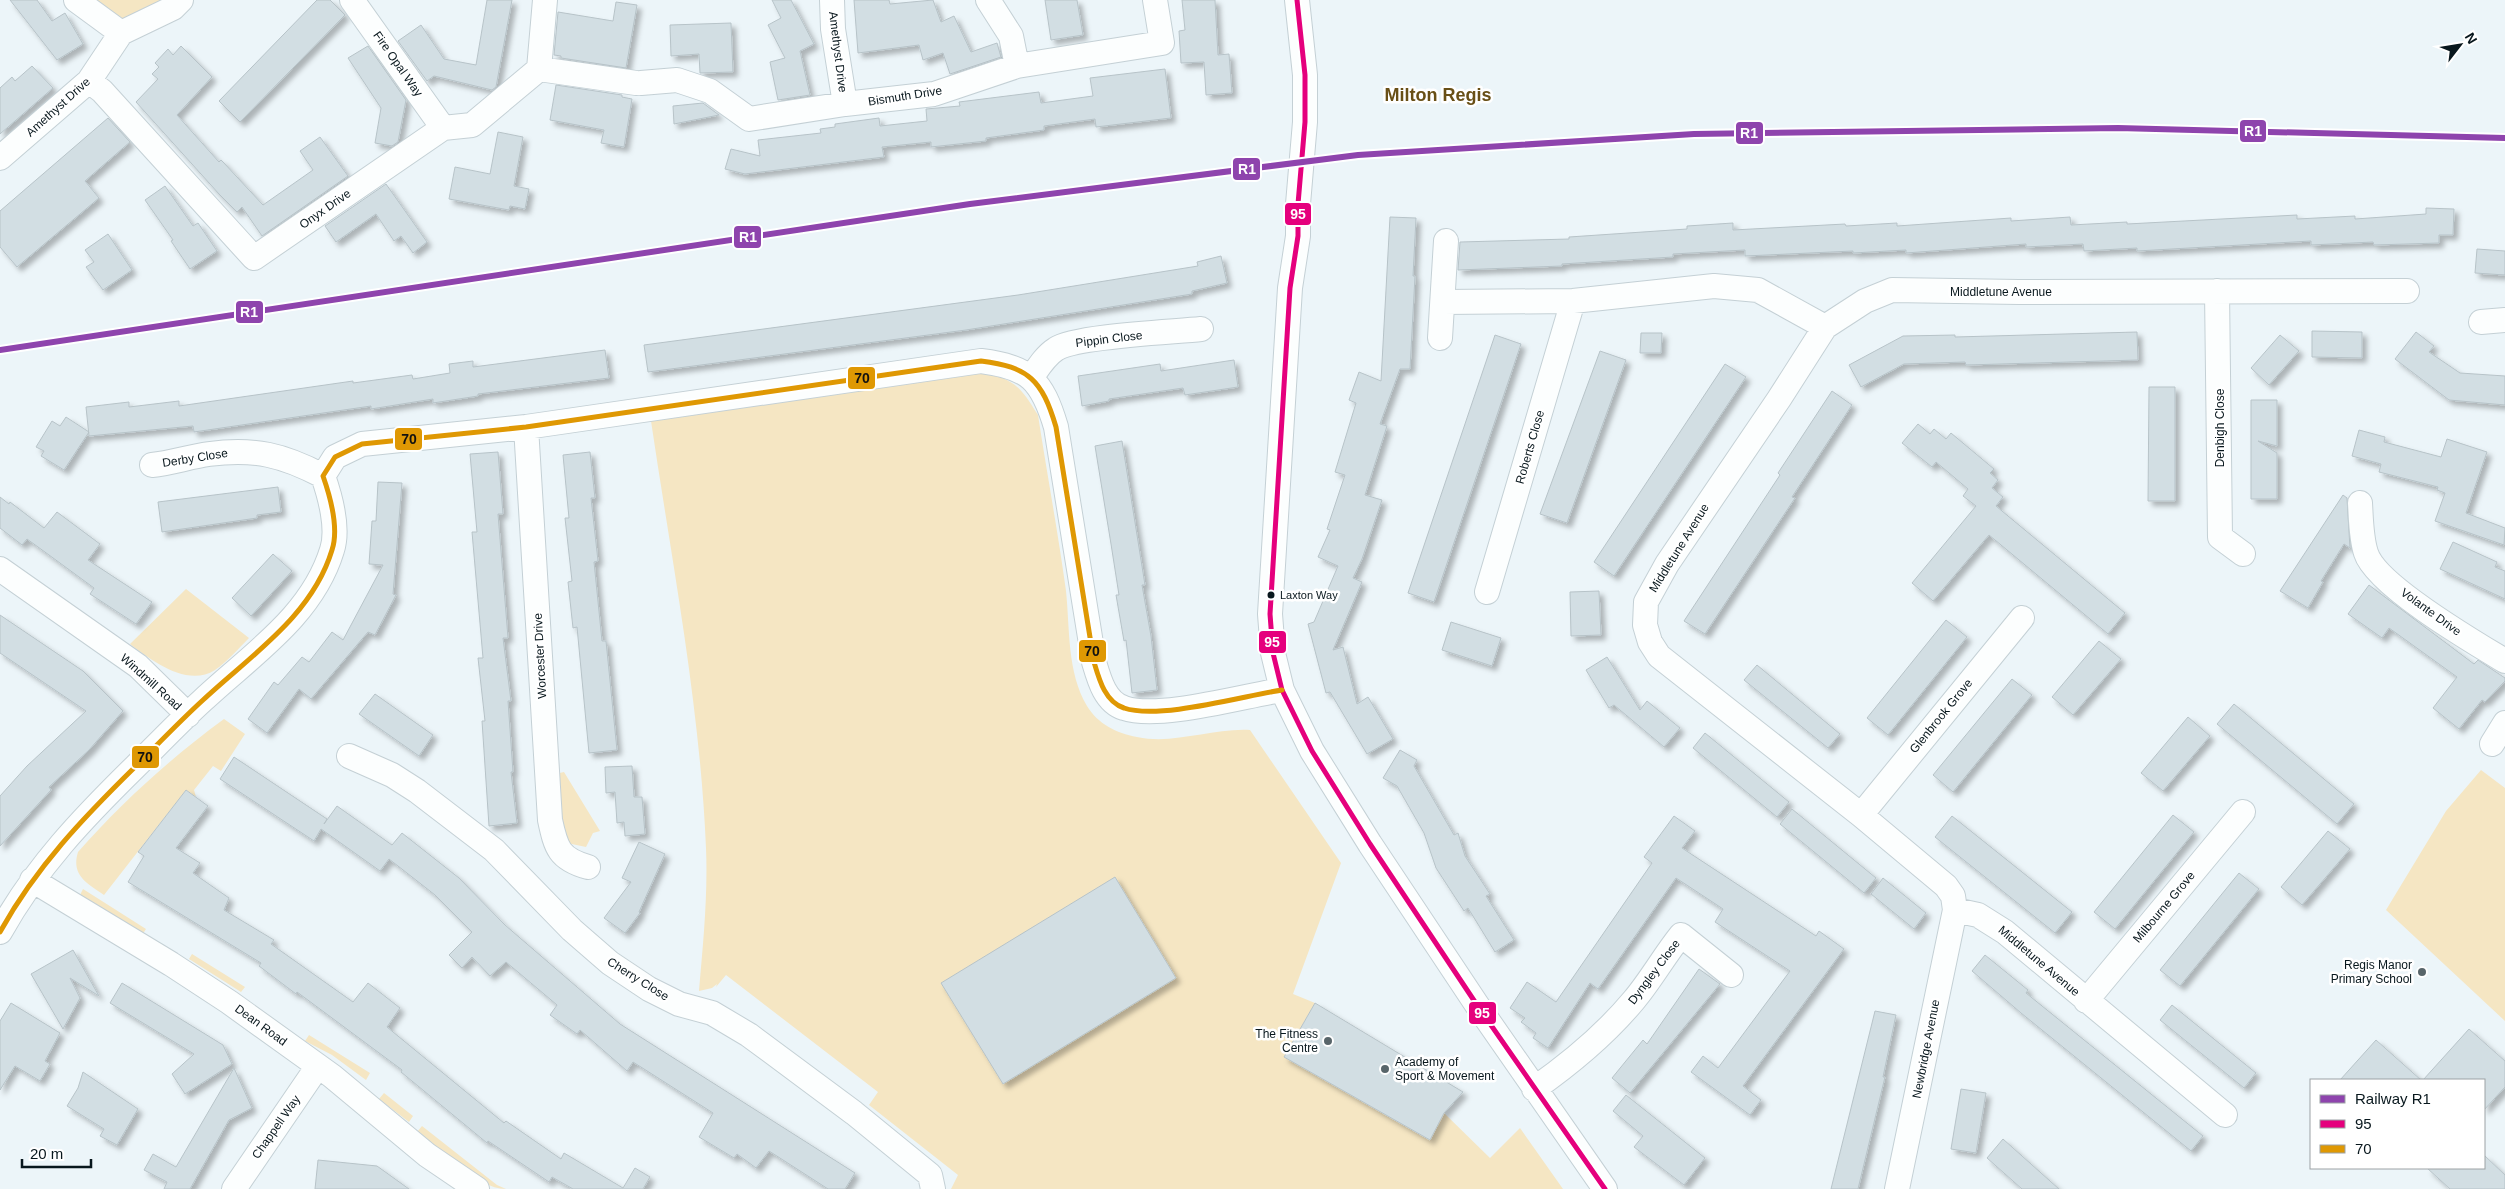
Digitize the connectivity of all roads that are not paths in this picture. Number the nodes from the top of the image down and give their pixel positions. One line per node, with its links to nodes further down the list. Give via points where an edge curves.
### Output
1 (76, 0): 9 (street)
2 (180, 0): 9 (street, via 173,8)
3 (352, 0): 14 (street, Fire Opal Way)
4 (545, 0): 11 (street)
5 (832, 0): 13 (street, Amethyst Drive)
6 (988, 0): 10 (street, via 1011,36)
7 (1155, 0): 10 (street, Bismuth Drive, via 1162,44)
8 (1297, 0): 36 (street, via 1305,75 1305,122 1298,236 1290,288 1270,614 1273,653)
9 (121, 33): 12 (street, Amethyst Drive)
10 (1017, 66): 13 (street, Bismuth Drive, via 934,94)
11 (539, 69): 13 (street, Bismuth Drive, via 638,83 677,80 710,91 749,119); 14 (street, Onyx Drive, via 472,125)
12 (89, 81): 14 (street, Onyx Drive, via 102,91 254,258); 15 (street, Amethyst Drive)
13 (845, 104)
14 (443, 128)
15 (0, 158)
16 (1446, 241): 19 (street)
17 (2217, 291): 18 (street, Middletune Avenue); 23 (street, Middletune Avenue, via 1892,290 1865,301); 31 (street, Denbigh Close, via 2220,537)
18 (2407, 291)
19 (1442, 302): 20 (street); 25 (street)
20 (1573, 302): 23 (street, via 1714,286 1758,290); 33 (street, Roberts Close)
21 (2505, 320): 22 (street)
22 (2481, 322)
23 (1825, 326): 42 (street, Middletune Avenue, via 1667,564 1646,602 1645,625 1659,656)
24 (1202, 330): 26 (street, Pippin Close, via 1062,345 1054,349)
25 (1440, 338)
26 (1031, 378): 27 (street, via 1006,364 981,360); 36 (street, via 1044,393 1056,427 1094,662 1105,693 1123,708 1170,711)
27 (526, 427): 29 (street, via 362,444 335,457); 43 (street, Worcester Drive, via 550,820 555,844 570,862)
28 (152, 465): 29 (street, Derby Close, via 207,454 248,451 295,461)
29 (323, 476): 37 (street, via 333,504 333,549 315,588 283,630)
30 (2360, 503): 35 (street, Volante Drive, via 2367,558 2378,571 2432,615)
31 (2243, 554)
32 (0, 569): 37 (street, Windmill Road, via 138,666)
33 (1488, 592)
34 (2022, 618): 42 (street, Glenbrook Grove)
35 (2505, 660)
36 (1282, 690): 50 (street, via 1312,751 1370,844)
37 (188, 715): 44 (street, Windmill Road, via 80,821)
38 (2505, 723): 39 (street)
39 (2492, 744)
40 (349, 756): 54 (street, Cherry Close, via 392,775 487,844 572,930 610,963 679,1004 712,1013 847,1107 930,1175)
41 (2243, 812): 48 (street, Milbourne Grove)
42 (1861, 815): 45 (street, Middletune Avenue, via 1946,886 1953,896)
43 (588, 867)
44 (32, 880): 46 (street, Windmill Road); 49 (street, Dean Road, via 171,964)
45 (1956, 910): 48 (street, Middletune Avenue, via 1978,915 2005,932); 56 (street, Newbridge Avenue)
46 (0, 932)
47 (1731, 974): 50 (street, Dyngley Close, via 1681,935 1635,999 1609,1027 1574,1060)
48 (2086, 1001): 51 (street, Middletune Avenue)
49 (318, 1066): 52 (street, Chappell Way); 53 (street, Dean Road, via 427,1155)
50 (1534, 1089): 55 (street)
51 (2225, 1115)
52 (234, 1189)
53 (477, 1189)
54 (933, 1189)
55 (1605, 1189)
56 (1897, 1189)

